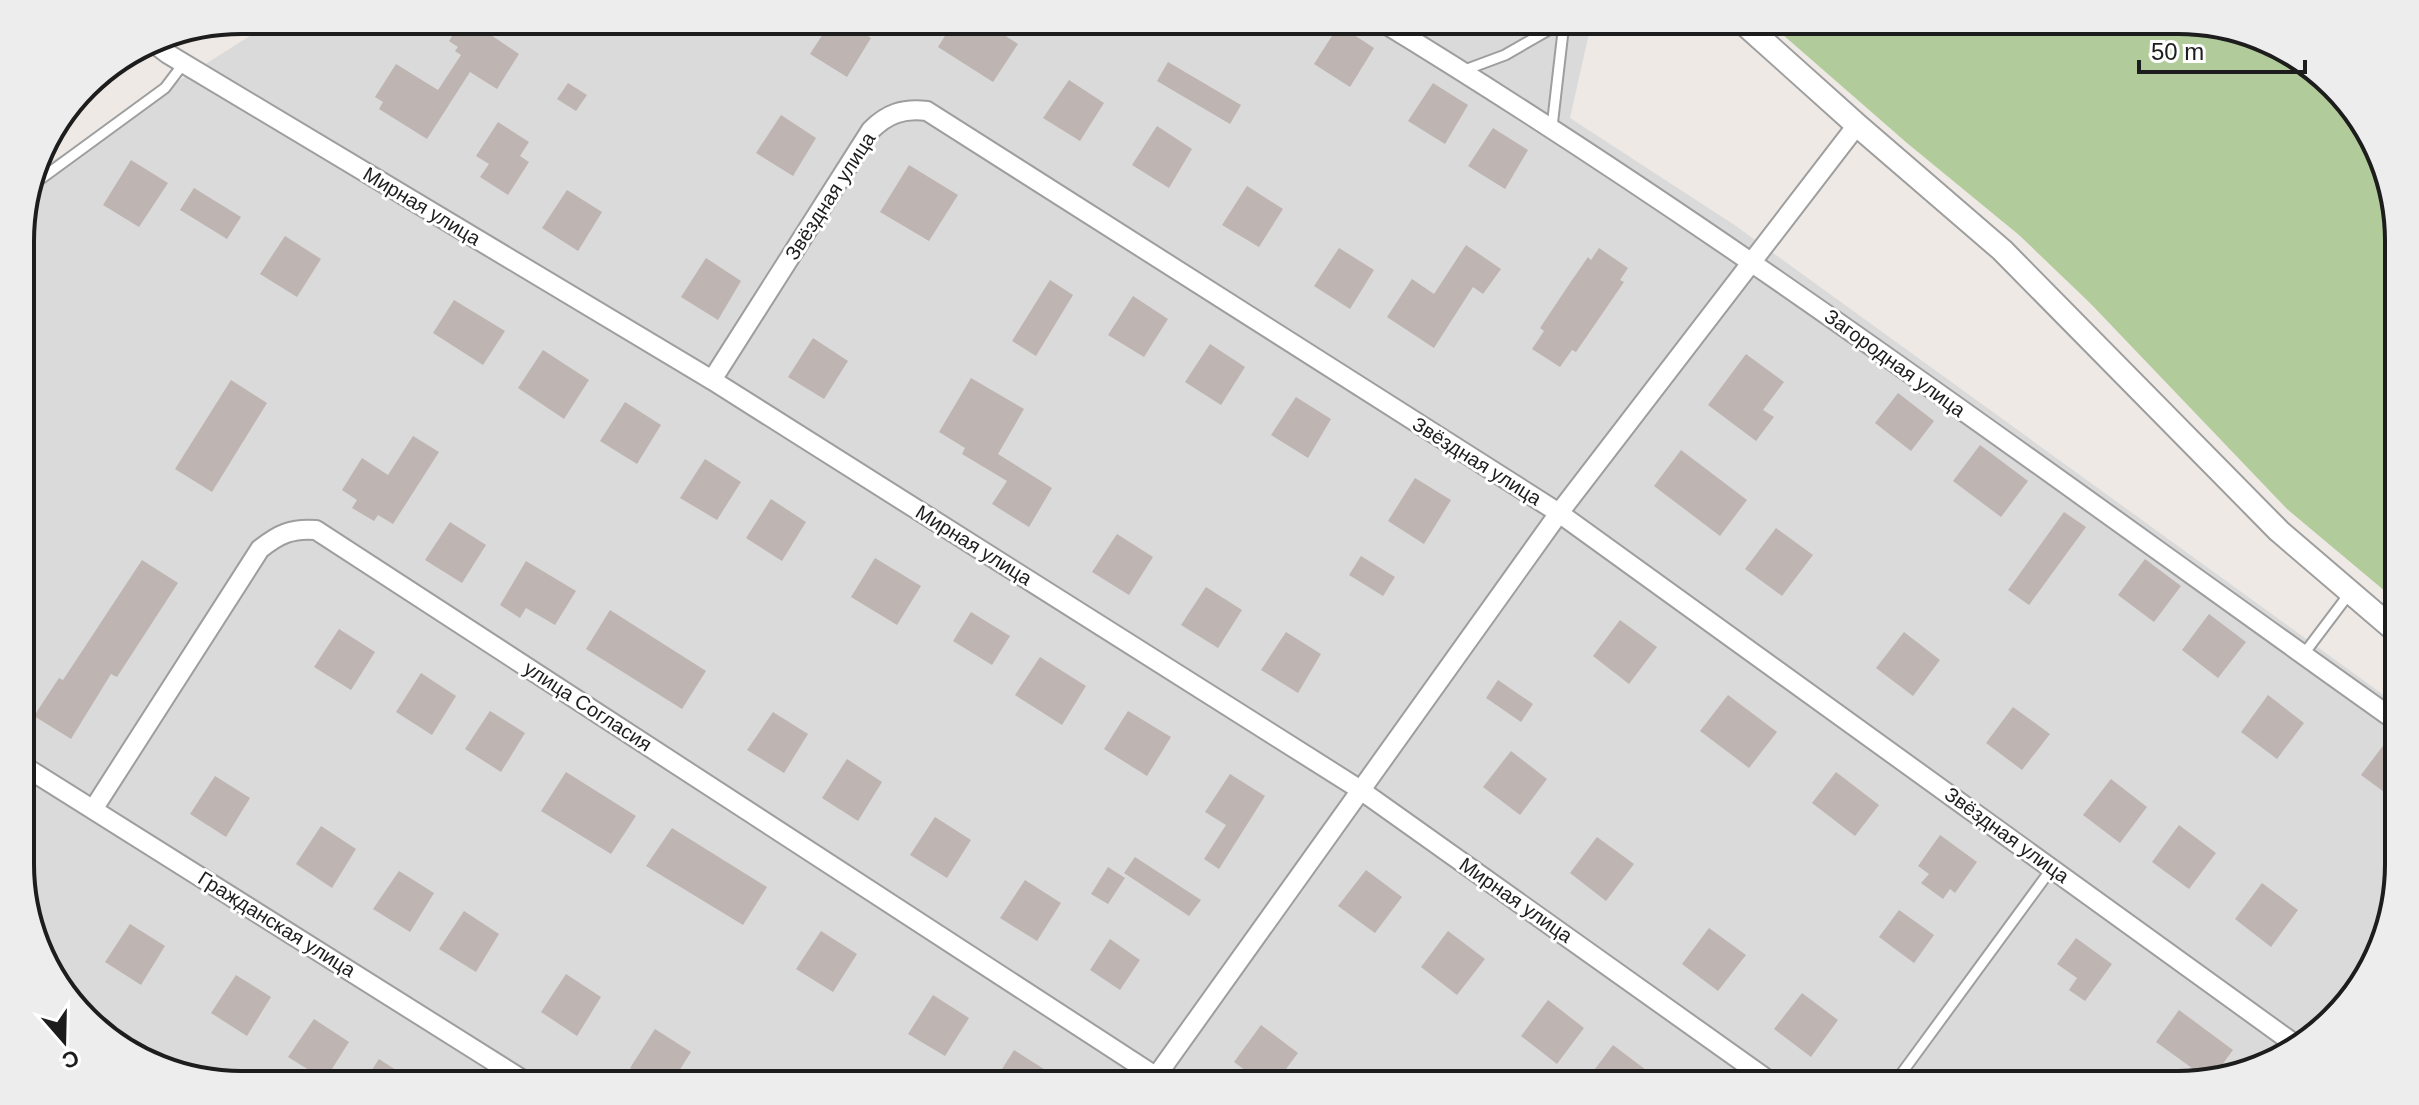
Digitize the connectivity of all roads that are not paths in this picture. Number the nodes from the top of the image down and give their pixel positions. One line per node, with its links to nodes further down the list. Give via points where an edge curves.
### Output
1 (1402, 34): 7 (street, Загородная улица)
2 (1542, 34): 7 (lane)
3 (1563, 34): 9 (lane)
4 (1756, 34): 8 (street)
5 (164, 49): 6 (street, Мирная улица)
6 (184, 63): 10 (lane, via 165,88); 12 (street, Мирная улица)
7 (1462, 71): 9 (street, Загородная улица)
8 (1857, 125): 11 (street); 14 (street, via 2002,250 2279,531)
9 (1552, 127): 11 (street, Загородная улица)
10 (45, 176)
11 (1753, 261): 13 (street); 16 (street, Загородная улица)
12 (712, 380): 13 (street, Звёздная улица, via 871,130 899,112 927,111); 19 (street, Мирная улица)
13 (1559, 513): 19 (street); 21 (street, Звёздная улица)
14 (2350, 593): 15 (street); 16 (lane)
15 (2385, 622)
16 (2303, 655): 17 (street, Загородная улица)
17 (2385, 713)
18 (34, 772): 20 (street, Гражданская улица)
19 (1359, 789): 25 (street); 26 (street, Мирная улица)
20 (94, 808): 23 (street, Гражданская улица); 24 (street, улица Согласия, via 260,549 280,534 316,530)
21 (2052, 868): 22 (street, Звёздная улица); 27 (lane)
22 (2288, 1039)
23 (509, 1071)
24 (1141, 1071)
25 (1166, 1071)
26 (1755, 1071)
27 (1903, 1071)

